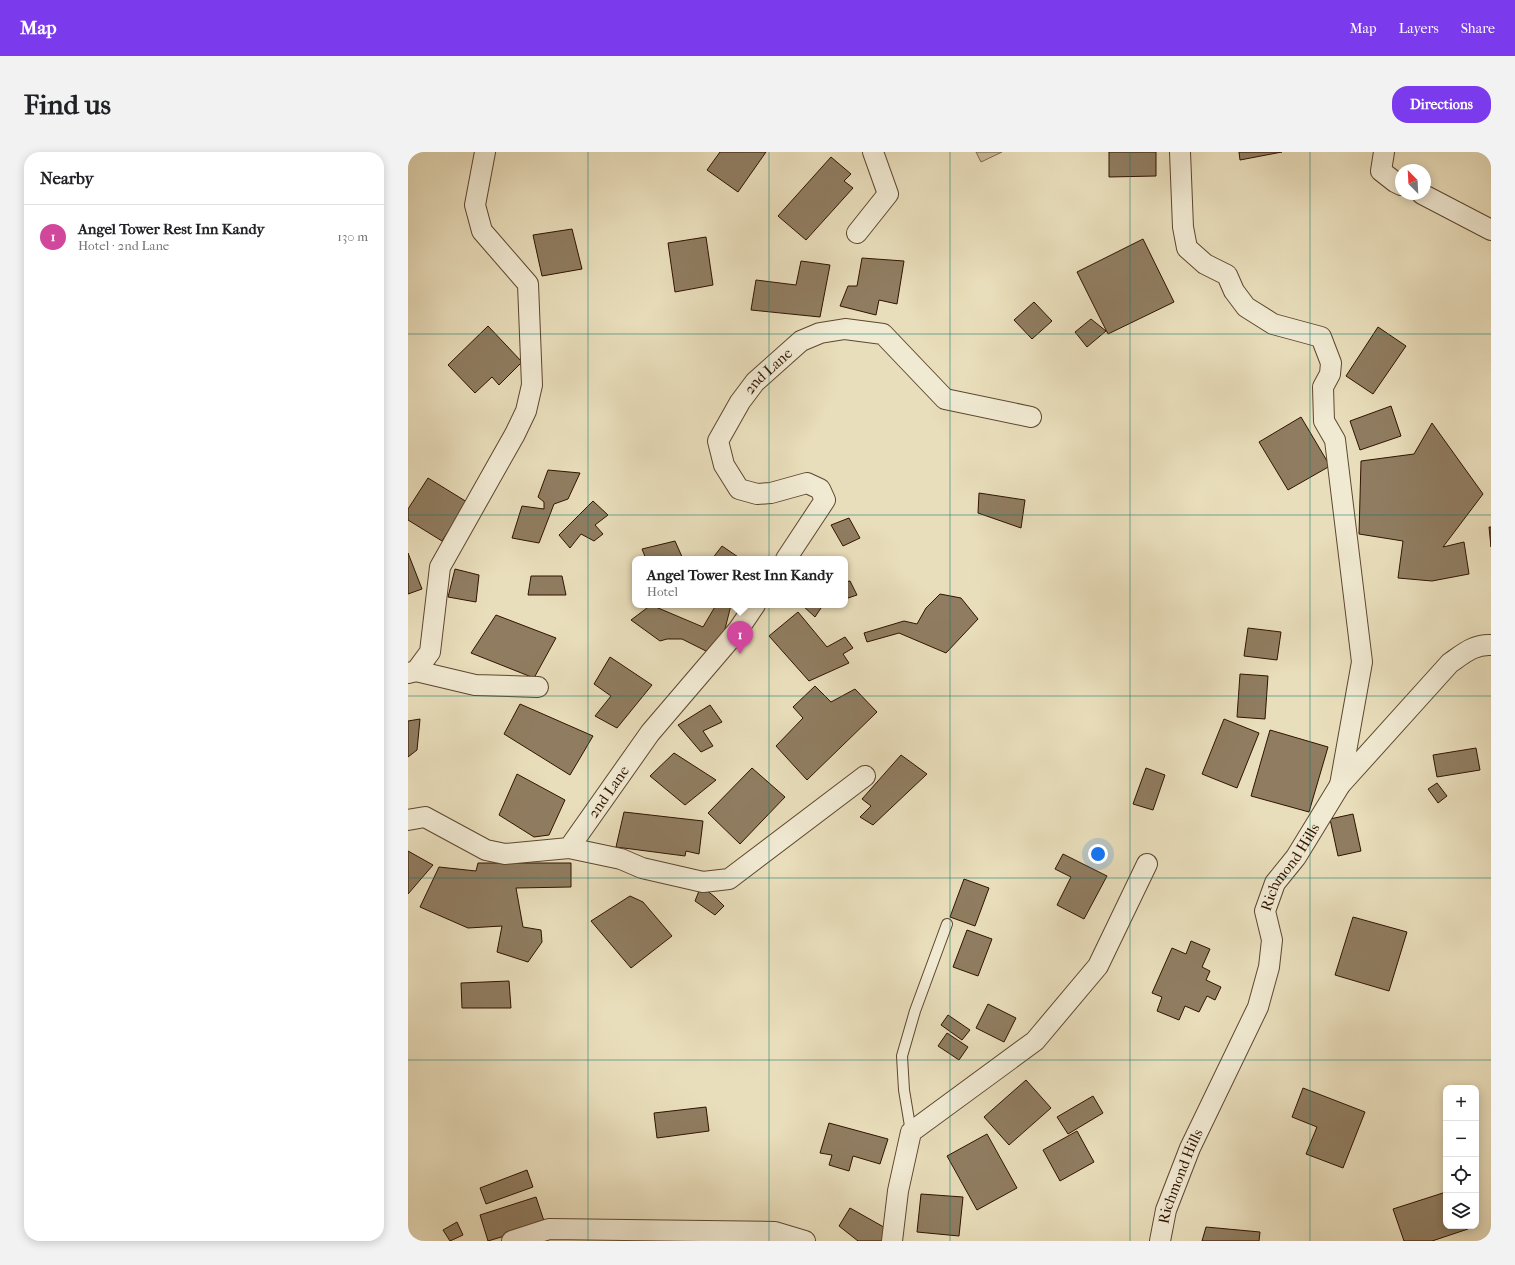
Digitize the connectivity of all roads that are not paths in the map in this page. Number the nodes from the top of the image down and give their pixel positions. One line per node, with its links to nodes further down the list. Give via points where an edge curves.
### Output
1 (485, 152): 13 (street, via 475,205 482,231 528,284 532,385 526,411 518,428 440,567 430,652)
2 (873, 152): 8 (street, via 888,194)
3 (1180, 152): 16 (street, via 1183,227 1187,248 1205,264 1227,275 1234,291 1246,307 1273,324 1321,337 1331,363 1330,374 1324,387 1324,421 1335,440 1362,662)
4 (1384, 152): 5 (street, via 1381,171)
5 (1395, 182)
6 (1431, 199): 7 (street)
7 (1491, 230)
8 (857, 233)
9 (1031, 417): 10 (street, 2nd Lane, via 945,399 883,334 844,329 820,333 801,341 755,382 740,402 718,441 724,465 739,489 757,494 771,493 807,483 820,489 825,500)
10 (788, 556)
11 (753, 608): 18 (street, 2nd Lane, via 738,630 650,733)
12 (1491, 645): 16 (street, Richmond Hills, via 1484,644 1467,650 1450,663)
13 (412, 672): 14 (street, via 475,685)
14 (538, 687)
15 (865, 776): 18 (street, via 728,879 703,882 642,868 621,859)
16 (1340, 784): 25 (street, Richmond Hills, via 1296,857 1274,883 1265,911 1272,940 1269,967 1258,1007 1190,1148 1166,1210)
17 (408, 820): 18 (street, via 425,818 493,852 505,854)
18 (569, 848)
19 (1147, 864): 21 (street, via 1098,966 1035,1041)
20 (947, 924): 21 (lane, via 915,1011 902,1056 904,1090)
21 (911, 1132): 24 (street, via 898,1191)
22 (512, 1241): 23 (street, via 549,1229 775,1232)
23 (805, 1241)
24 (892, 1241)
25 (1160, 1241)

